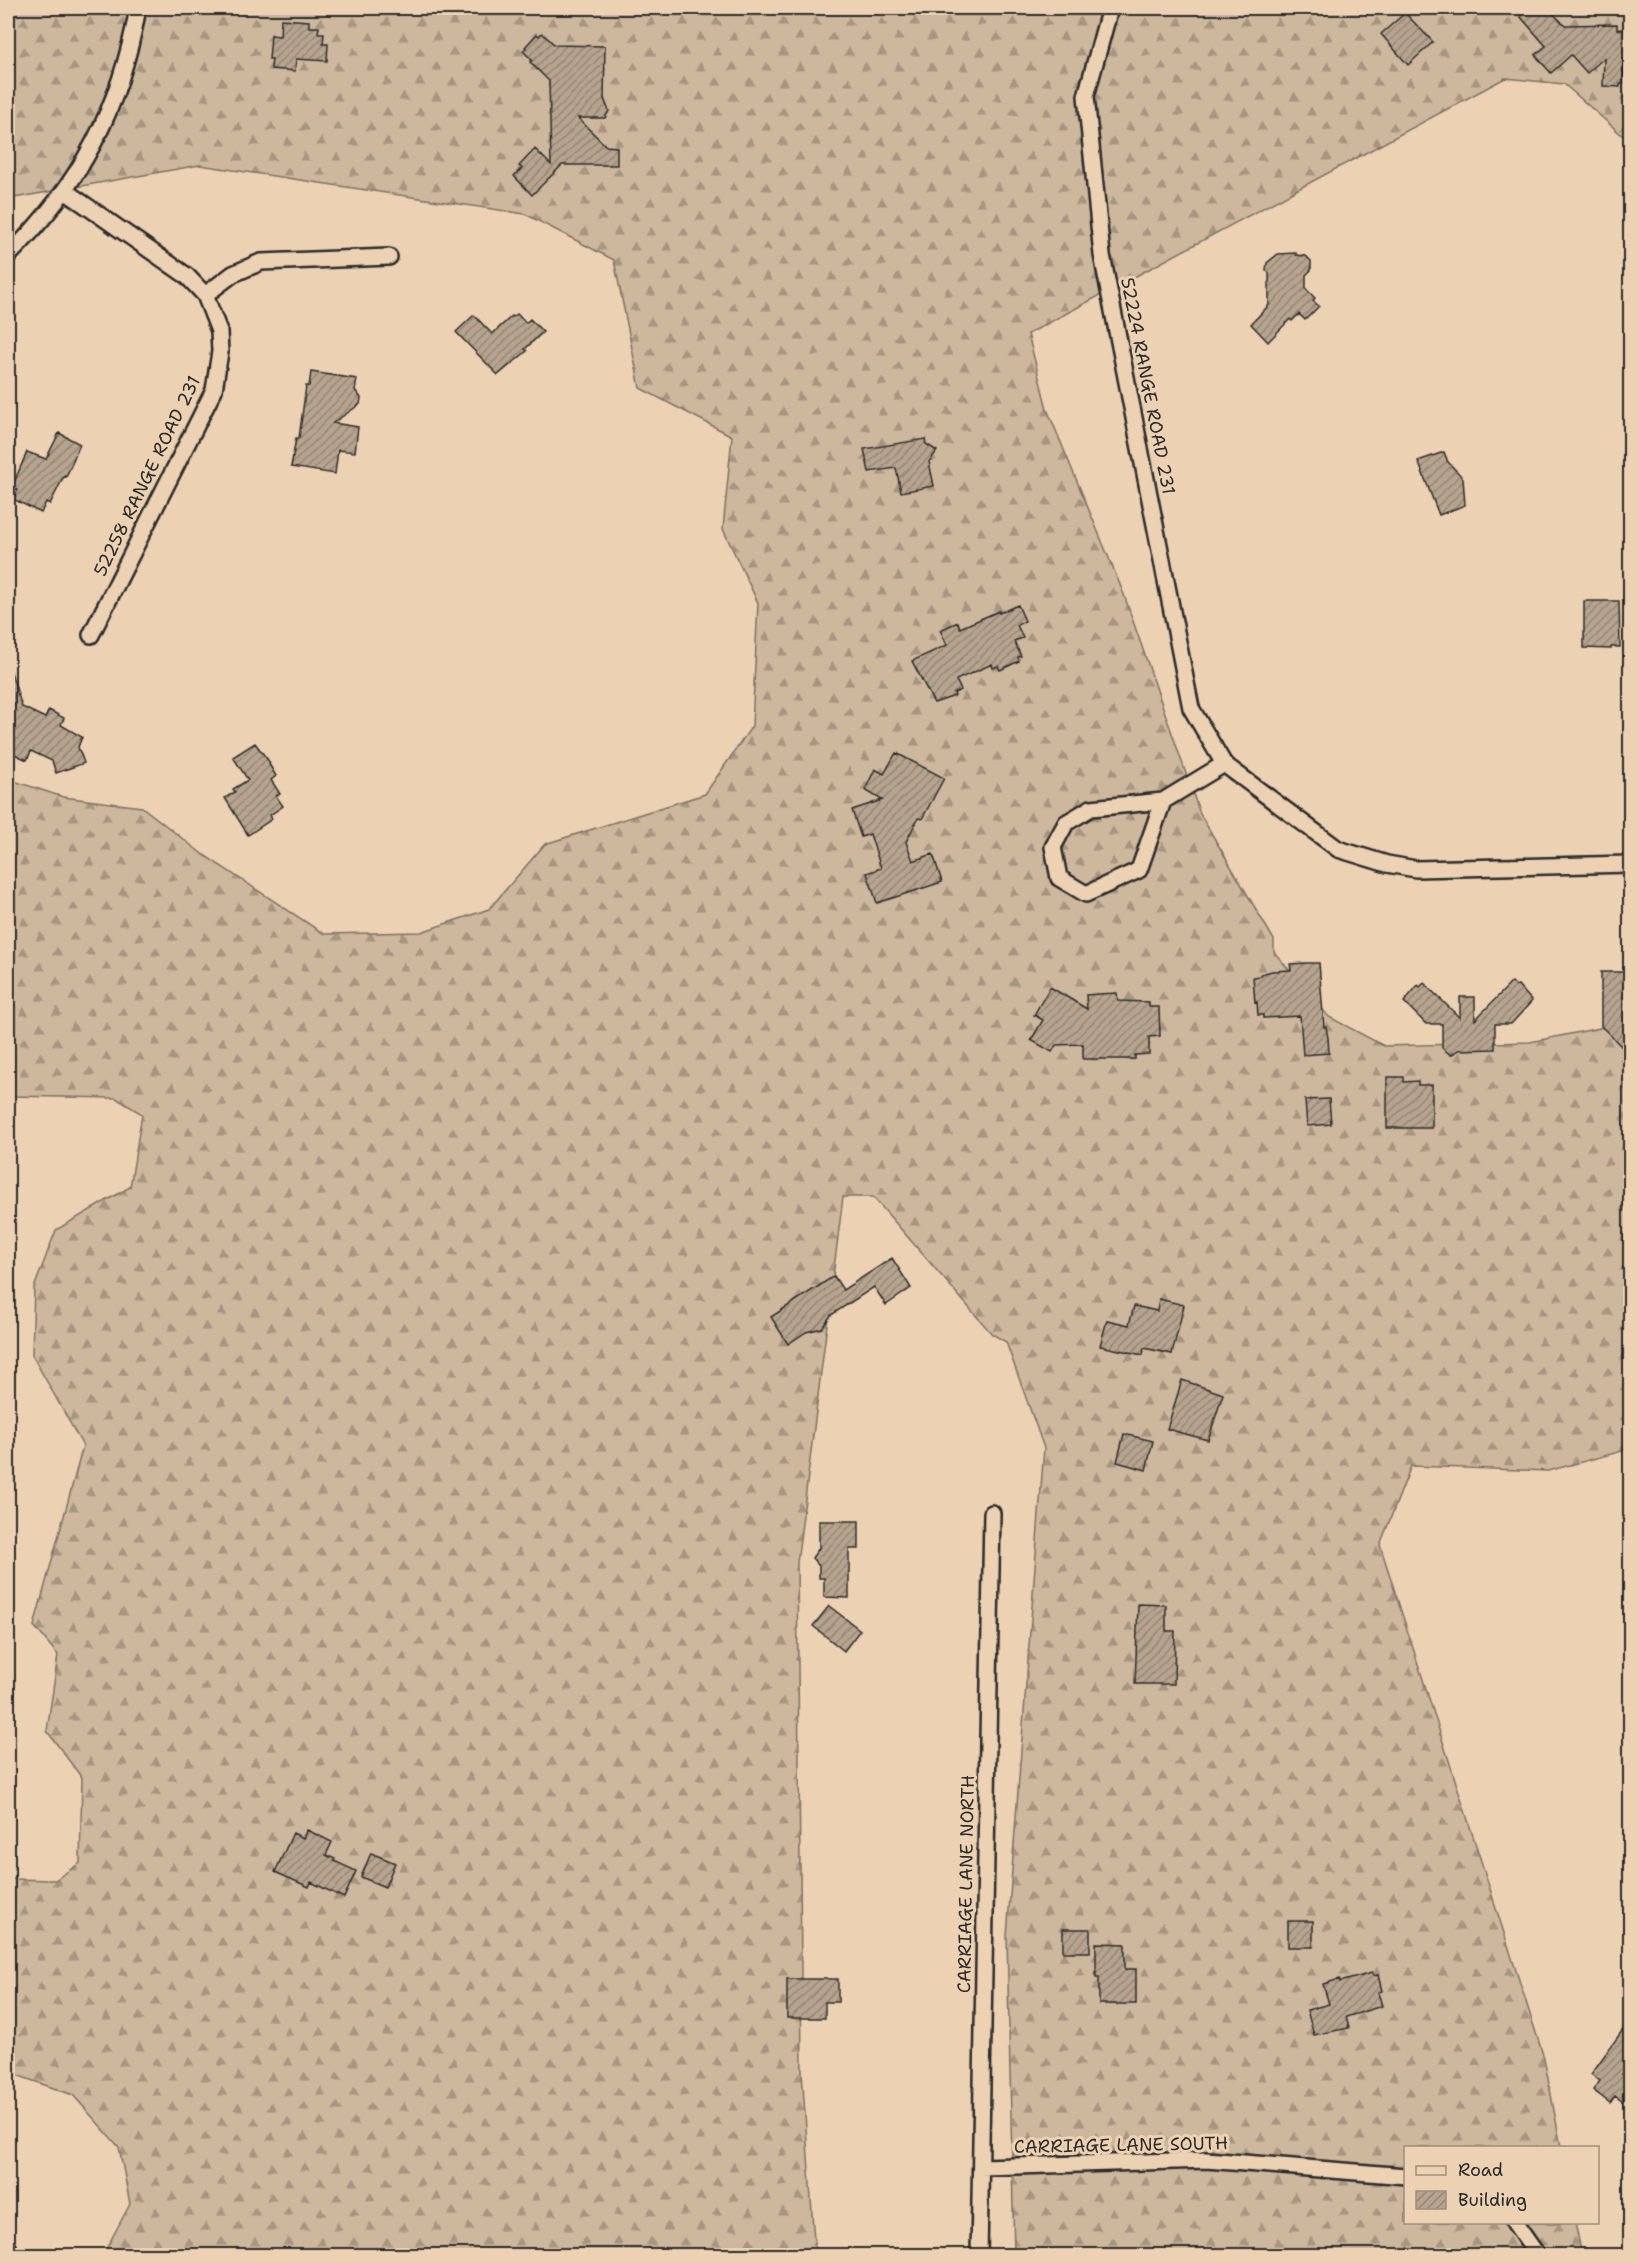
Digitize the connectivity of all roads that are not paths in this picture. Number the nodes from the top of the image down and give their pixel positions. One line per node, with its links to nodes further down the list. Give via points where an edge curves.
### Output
1 (138, 8): 3 (street, via 115,98 91,149)
2 (1110, 8): 8 (street, 52224 RANGE ROAD 231, via 1086,96 1102,255 1191,708)
3 (65, 191): 4 (street); 6 (street, 52258 RANGE ROAD 231, via 187,276)
4 (8, 256)
5 (389, 258): 6 (street, via 261,262 233,274)
6 (205, 295): 7 (street, 52258 RANGE ROAD 231, via 219,331 214,390)
7 (91, 635)
8 (1224, 764): 9 (street); 10 (street, 52224 RANGE ROAD 231, via 1338,849 1387,864 1416,869)
9 (1162, 801): 9 (street, via 1092,808 1066,823 1053,847 1059,878 1086,894 1139,870)
10 (1630, 864)
11 (992, 1513): 12 (street, CARRIAGE LANE NORTH)
12 (981, 2167): 13 (street, CARRIAGE LANE SOUTH, via 1206,2160); 17 (street, CARRIAGE LANE NORTH)
13 (1404, 2176)
14 (1515, 2224): 18 (street)
15 (8, 2247): 16 (street)
16 (11, 2256)
17 (980, 2256)
18 (1538, 2256)

